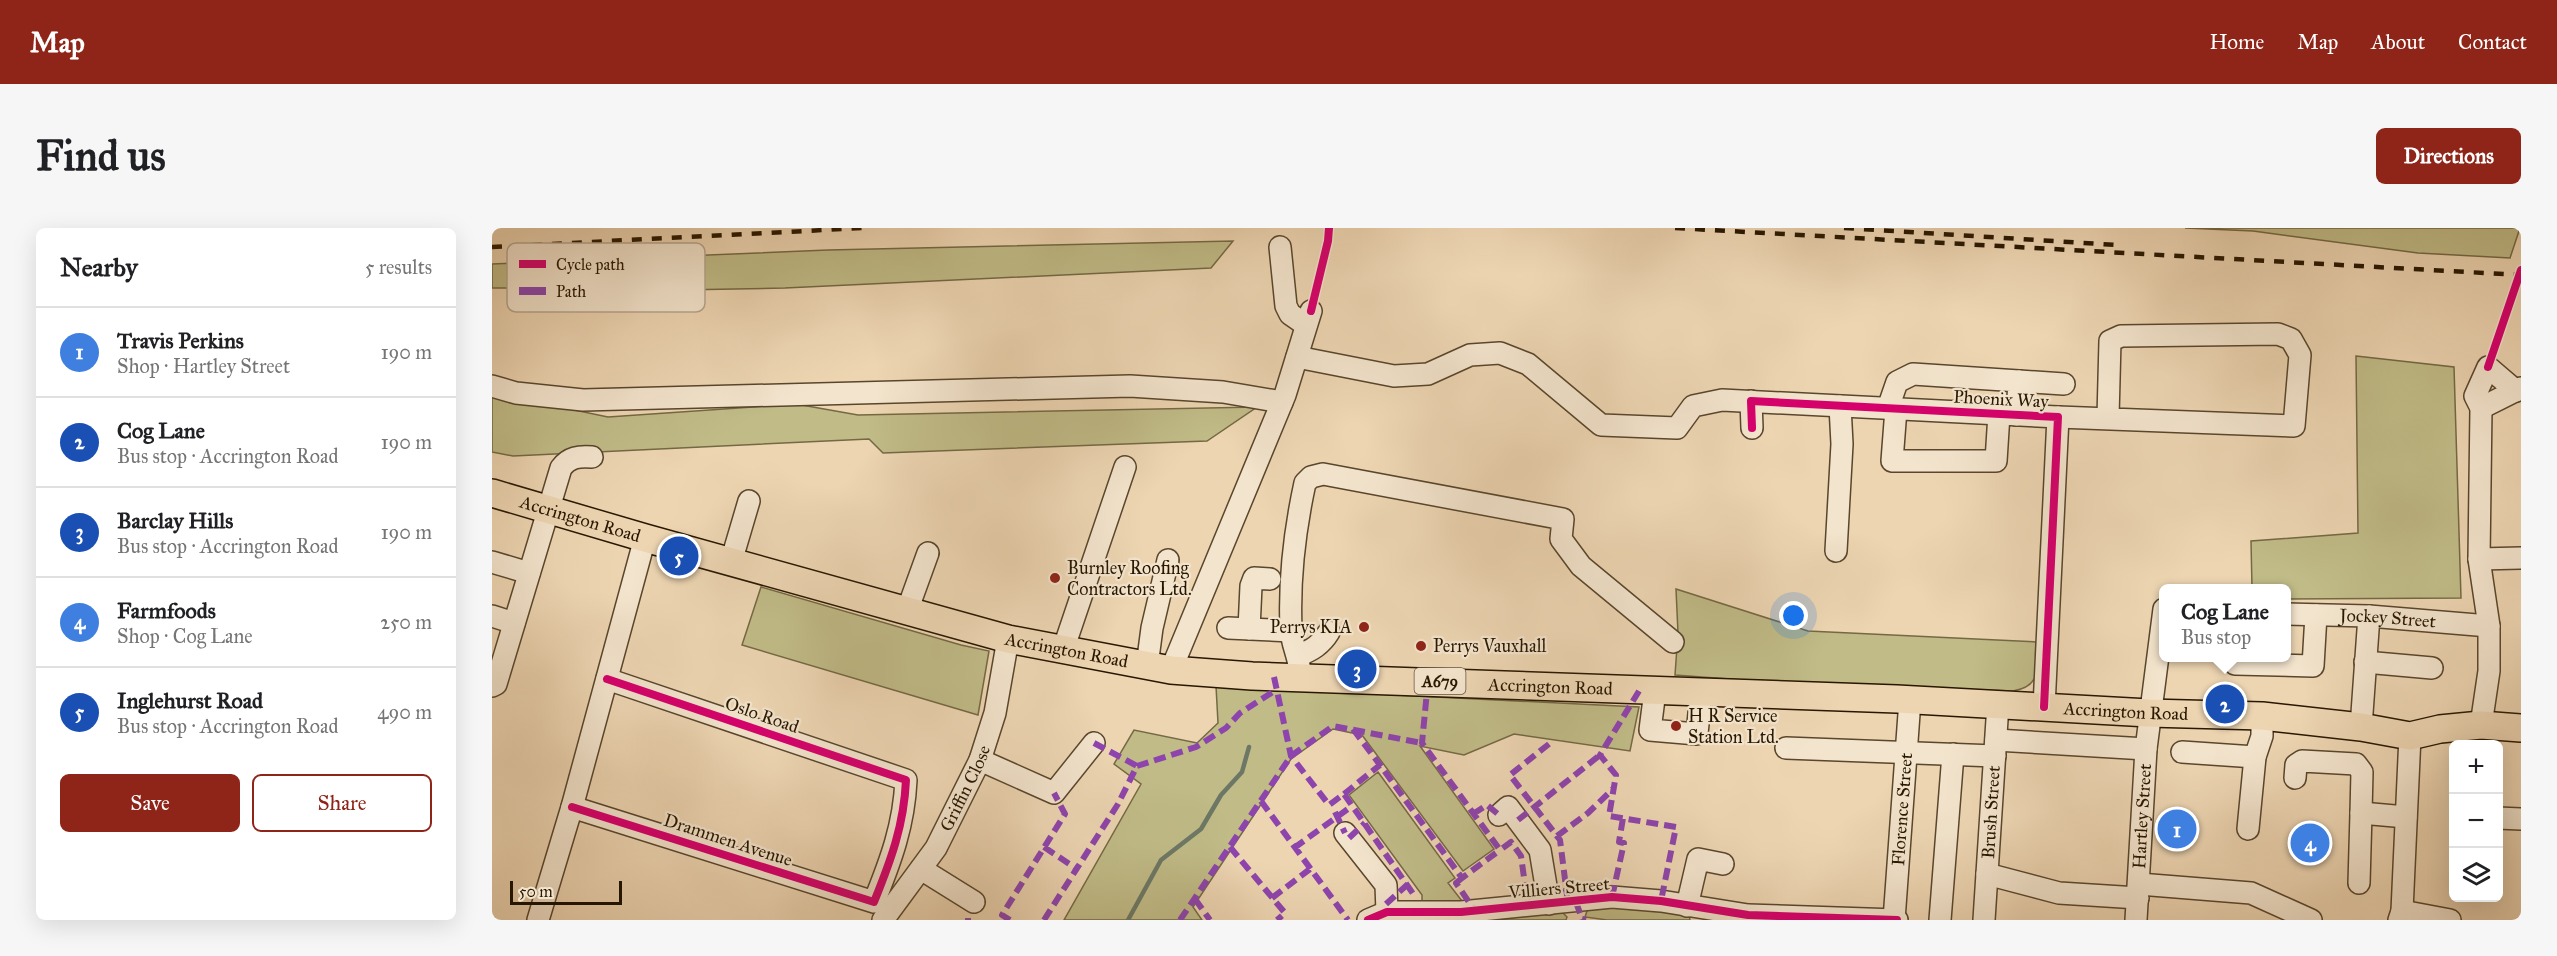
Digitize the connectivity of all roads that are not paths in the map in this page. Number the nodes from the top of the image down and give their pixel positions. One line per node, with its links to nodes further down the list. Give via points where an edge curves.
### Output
1 (1280, 248): 2 (street, via 1286,306 1298,322 1308,318)
2 (1297, 357): 7 (street, Phoenix Way, via 1395,376 1428,374 1470,355 1500,353 1528,364 1601,425 1677,428 1694,406 1722,400); 8 (street)
3 (2019, 381): 4 (street); 10 (street, via 1914,374 1897,382); 12 (street)
4 (2064, 384)
5 (492, 386): 8 (street, via 516,393 583,400 1130,386 1222,392)
6 (2516, 396): 11 (street); 11 (street, via 2488,367 2475,396)
7 (1750, 401): 9 (street, Phoenix Way); 15 (street)
8 (1282, 402): 49 (street)
9 (1840, 406): 10 (street, Phoenix Way); 22 (street, via 1842,444)
10 (1892, 408): 12 (street, Phoenix Way); 12 (street, via 1892,461 1996,461)
11 (2481, 408): 25 (street)
12 (2008, 414): 13 (street, Phoenix Way)
13 (2058, 417): 14 (street); 56 (street, Phoenix Way)
14 (2108, 417): 14 (street, via 2294,426 2301,355 2291,339 2278,334 2121,336 2110,341)
15 (1752, 428)
16 (592, 457): 20 (street, via 574,458 561,468)
17 (1125, 467): 45 (street)
18 (492, 493): 20 (main road, Accrington Road / A679)
19 (749, 501): 28 (street)
20 (549, 509): 21 (main road, Accrington Road / A679); 29 (street)
21 (645, 538): 28 (main road, Accrington Road / A679); 51 (street)
22 (1836, 551)
23 (928, 554): 31 (street)
24 (2521, 558): 25 (street)
25 (2479, 559): 37 (street)
26 (1168, 560): 49 (street, via 1152,628)
27 (492, 562): 29 (street)
28 (731, 562): 31 (main road, Accrington Road / A679)
29 (529, 573): 36 (street)
30 (1270, 579): 39 (street, via 1254,578)
31 (907, 611): 42 (main road, Accrington Road / A679)
32 (2291, 614): 33 (street, Jockey Street)
33 (2316, 615): 35 (street, Jockey Street); 46 (street, via 2313,666)
34 (492, 616): 36 (street)
35 (2369, 616): 37 (street, Jockey Street); 47 (street)
36 (514, 623): 52 (street, via 496,684)
37 (2489, 626): 60 (street)
38 (1228, 628): 39 (street)
39 (1249, 629): 40 (street)
40 (1291, 631): 44 (street, via 1295,548 1305,483 1323,474 1563,519 1561,539 1581,566); 48 (street)
41 (1329, 632): 48 (street)
42 (1008, 639): 45 (main road, Accrington Road / A679); 72 (street, Griffin Close, via 995,713)
43 (2159, 639): 58 (street, Hartley Street)
44 (1673, 642)
45 (1063, 650): 49 (main road, Accrington Road / A679)
46 (2235, 662)
47 (2366, 662): 50 (street); 61 (street)
48 (1299, 667): 49 (main road, Accrington Road / A679); 57 (main road, Accrington Road / A679)
49 (1159, 668)
50 (2432, 668)
51 (607, 679): 74 (street); 90 (street, Oslo Road, via 906,780 904,811)
52 (492, 686)
53 (1701, 693): 54 (main road, Accrington Road / A679); 57 (main road, Accrington Road / A679); 57 (street, via 1698,724)
54 (1910, 699): 55 (main road, Accrington Road / A679); 68 (street, Florence Street)
55 (1998, 704): 56 (main road, Accrington Road / A679); 66 (street, Brush Street)
56 (2044, 707): 58 (main road, Accrington Road / A679)
57 (1653, 710)
58 (2149, 713): 59 (main road, Accrington Road / A679); 67 (street, Hartley Street)
59 (2262, 716): 61 (main road, Accrington Road / A679); 71 (street, via 2262,736)
60 (2481, 725): 62 (main road, Accrington Road / A679); 63 (main road, Accrington Road / A679)
61 (2361, 727): 63 (main road, Accrington Road / A679)
62 (2521, 728)
63 (2410, 736): 77 (street)
64 (1094, 743): 72 (street, via 1054,793)
65 (1786, 748): 68 (street)
66 (1996, 748): 67 (street); 70 (street); 84 (street, Brush Street)
67 (2146, 749): 86 (street, Hartley Street)
68 (1906, 752): 70 (street); 94 (street, Florence Street)
69 (2182, 752): 71 (street)
70 (1953, 754): 95 (street)
71 (2255, 757): 80 (street)
72 (980, 760): 83 (street, Griffin Close, via 936,848)
73 (2295, 778): 75 (street, via 2296,765 2302,761 2356,764 2362,772)
74 (572, 807): 90 (street, Drammen Avenue); 93 (street)
75 (2361, 813): 77 (street); 85 (street)
76 (1499, 815): 88 (street, via 1508,807 1540,850)
77 (2406, 817): 91 (street)
78 (2503, 818): 79 (street)
79 (2521, 819)
80 (2248, 829)
81 (1345, 833): 92 (street, Villiers Street, via 1386,885)
82 (1723, 864): 89 (street, via 1698,859)
83 (921, 869): 87 (street); 90 (street, Griffin Close)
84 (1987, 874): 86 (street, via 2059,893); 96 (street, Brush Street)
85 (2359, 883)
86 (2139, 891): 97 (street, Hartley Street); 98 (street, via 2251,893)
87 (974, 902)
88 (1549, 904): 89 (street, Villiers Street, via 1612,897); 92 (street, Villiers Street)
89 (1687, 906): 94 (street, Villiers Street, via 1748,915)
90 (879, 911)
91 (2401, 915): 99 (street)
92 (1377, 916)
93 (538, 920)
94 (1895, 920)
95 (1940, 920)
96 (1984, 920)
97 (2136, 920)
98 (2311, 920)
99 (2450, 920)

